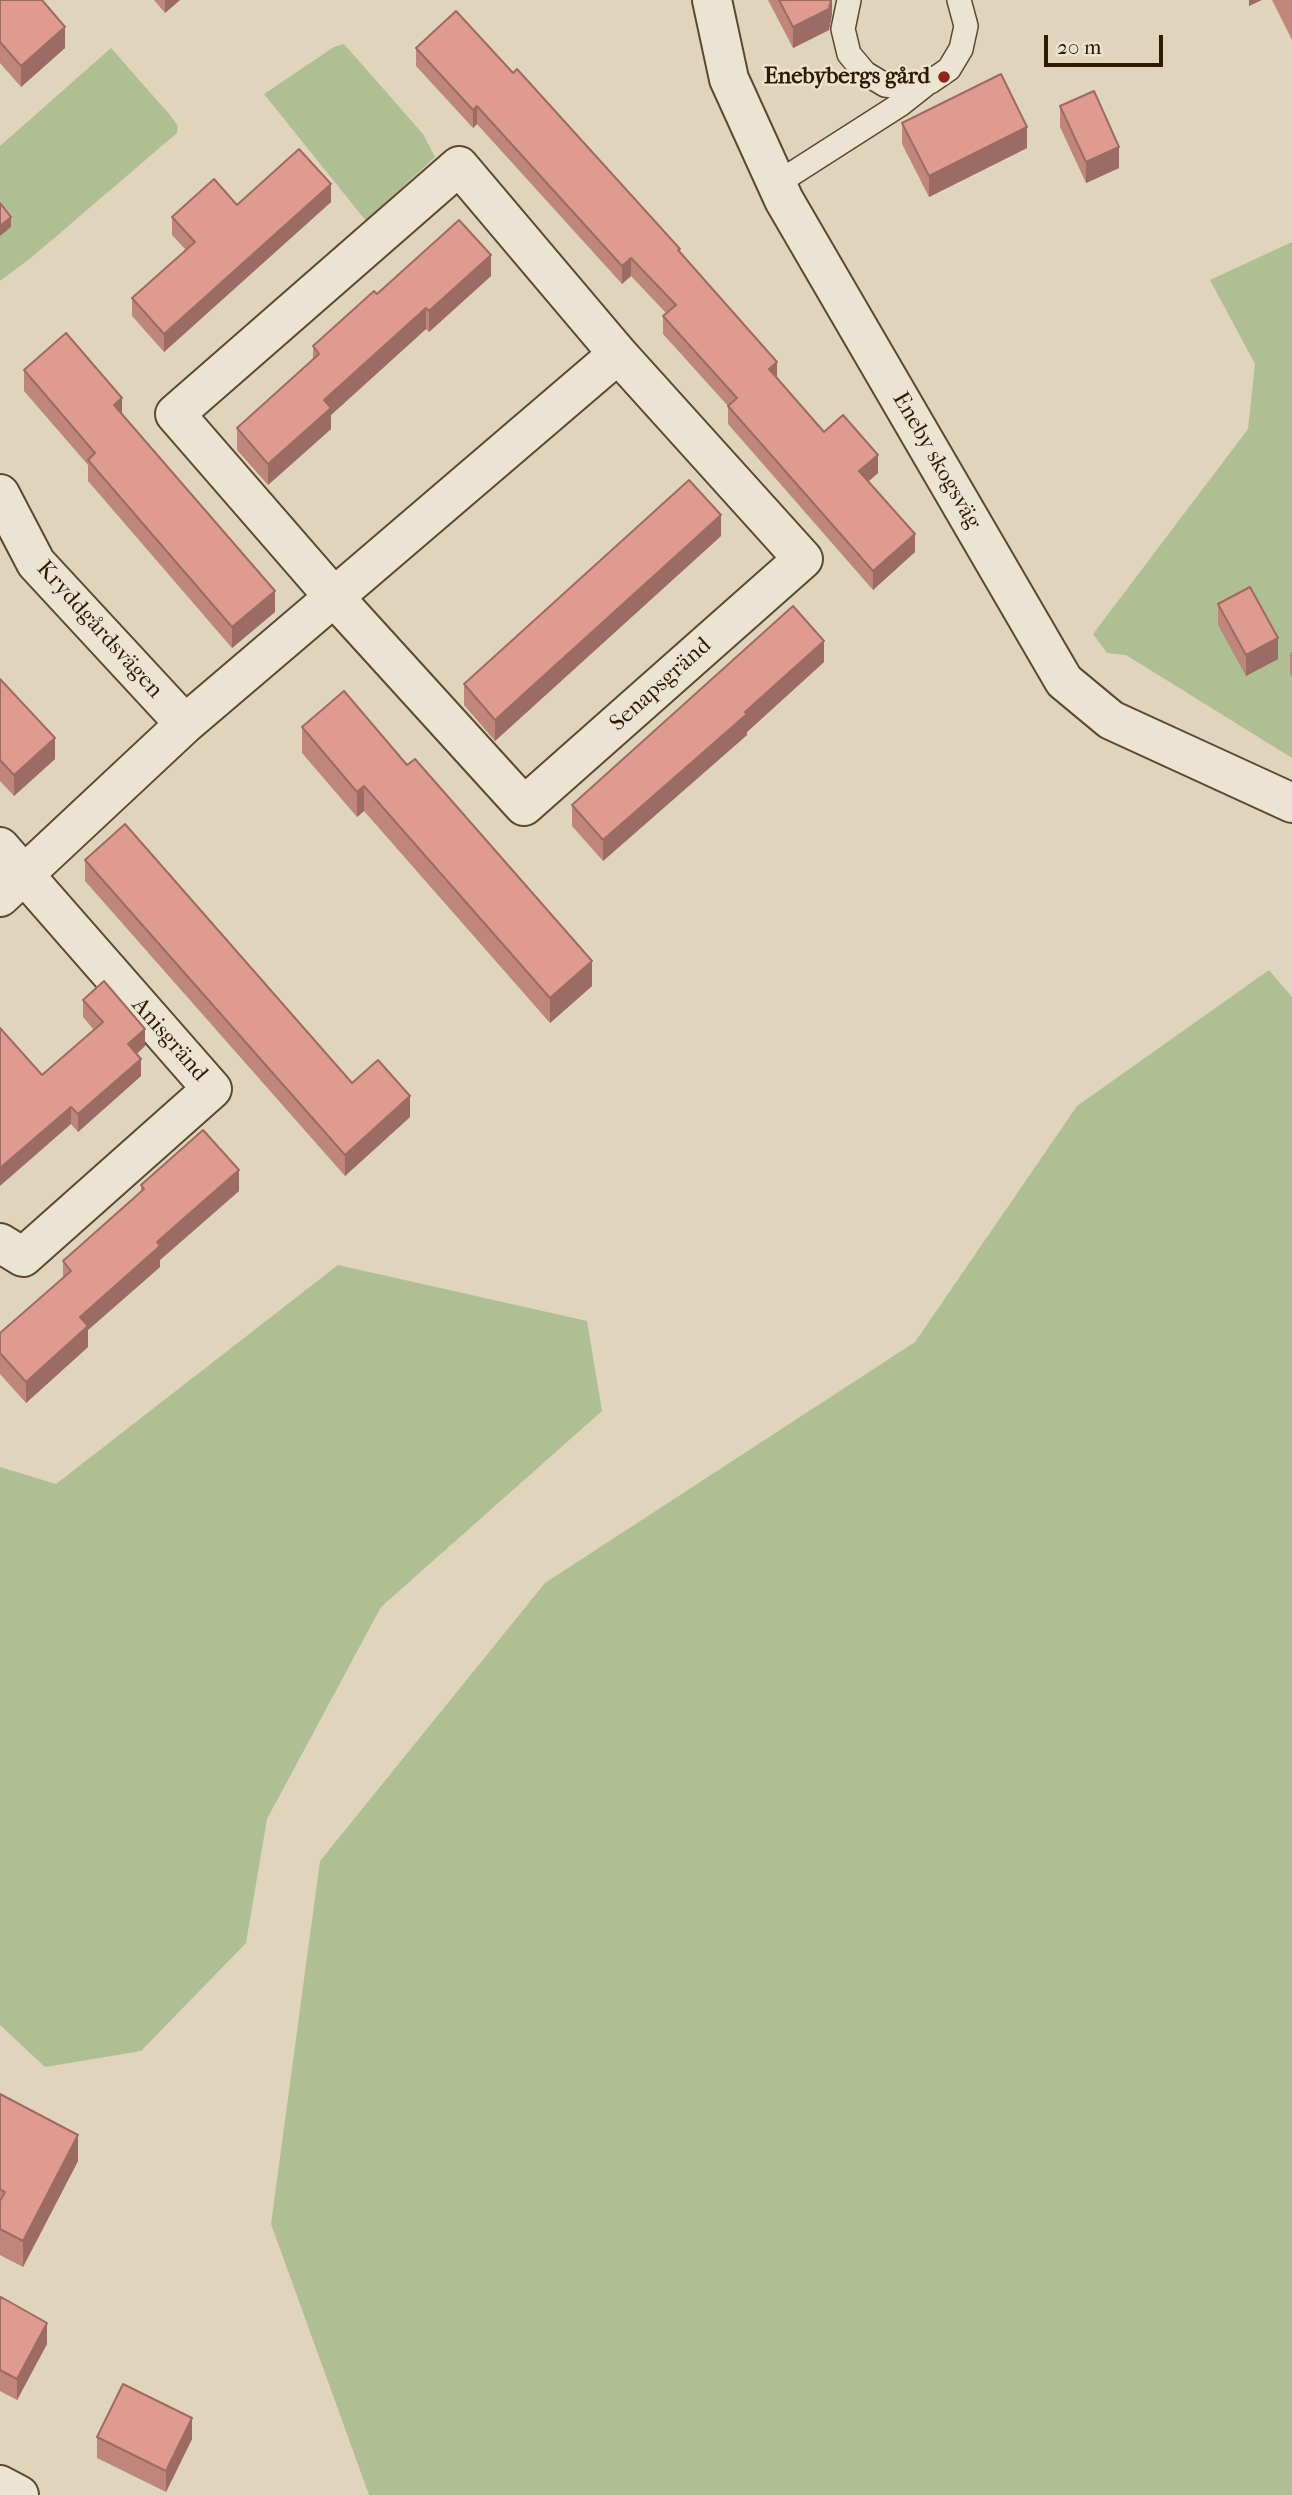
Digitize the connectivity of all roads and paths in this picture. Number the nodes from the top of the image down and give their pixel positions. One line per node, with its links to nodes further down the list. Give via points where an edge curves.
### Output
1 (712, 0): 5 (street, Eneby skogsväg, via 729,79)
2 (849, 0): 4 (lane, via 843,29 849,54 865,73 885,85 908,88)
3 (959, 0): 4 (lane, via 966,26 961,49 949,69)
4 (930, 82): 5 (lane)
5 (776, 184): 10 (street, Eneby skogsväg, via 1064,681 1111,720)
6 (618, 354): 8 (street); 8 (street, Senapsgränd, via 458,166 175,414); 8 (street, Senapsgränd, via 803,559 524,806)
7 (0, 494): 9 (street, Kryddgårdsvägen, via 36,563)
8 (334, 597): 9 (street)
9 (185, 724): 11 (street, Anisgränd)
10 (1292, 803)
11 (8, 873): 12 (street, Anisgränd, via 212,1089 23,1257)
12 (0, 1243)
13 (0, 2485): 14 (street)
14 (19, 2495)

